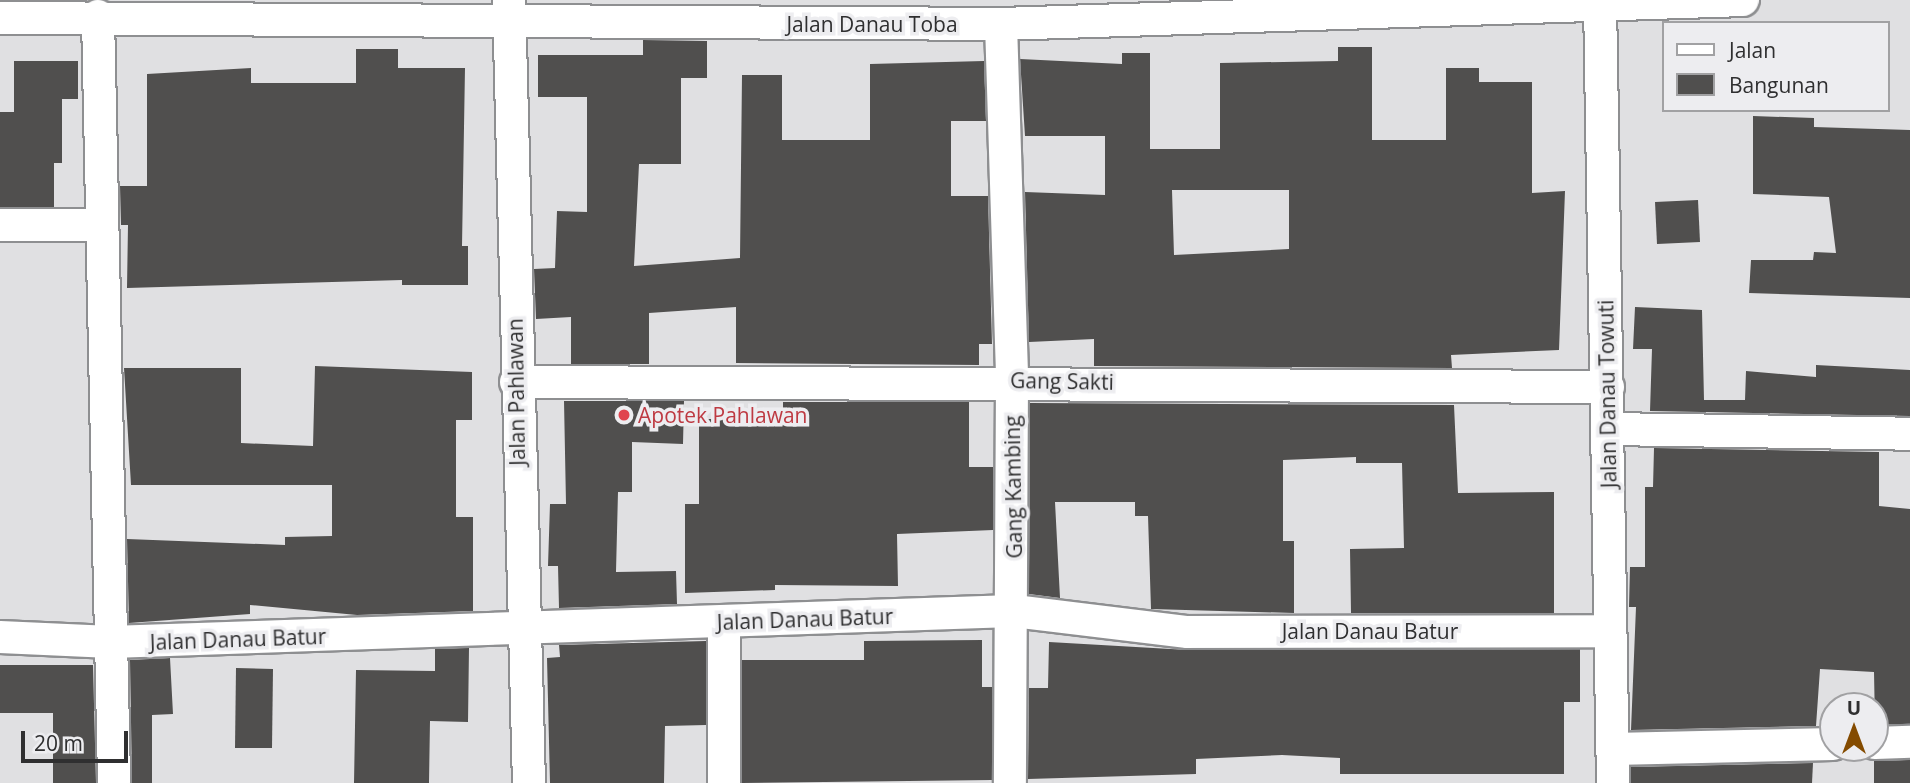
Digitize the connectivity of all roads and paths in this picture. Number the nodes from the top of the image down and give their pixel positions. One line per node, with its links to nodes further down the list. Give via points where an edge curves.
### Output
1 (1743, 0): 2 (street, Jalan Danau Toba)
2 (1600, 3): 7 (street, Jalan Danau Toba); 12 (street, Jalan Danau Towuti)
3 (117, 11): 4 (street, Jalan Danau Toba); 6 (street, Jalan Danau Toba); 9 (street)
4 (509, 12): 5 (street, Jalan Danau Toba); 11 (street, Jalan Pahlawan)
5 (748, 12): 7 (street, Jalan Danau Toba)
6 (0, 18)
7 (1002, 24): 10 (street, Gang Kambing)
8 (0, 225): 9 (street)
9 (102, 225): 20 (street)
10 (1012, 380): 11 (street, Gang Sakti); 12 (street, Gang Sakti); 15 (street, Gang Kambing)
11 (516, 382): 17 (street, Jalan Pahlawan)
12 (1608, 387): 13 (street, Jalan Danau Towuti)
13 (1608, 429): 14 (street); 18 (street, Jalan Danau Towuti)
14 (1910, 434)
15 (1014, 611): 16 (street, Jalan Danau Batur); 18 (street, Jalan Danau Batur, via 1188,632); 28 (street, Gang Kambing)
16 (724, 622): 17 (street, Jalan Danau Batur); 27 (street)
17 (522, 631): 20 (street, Jalan Danau Batur); 26 (street, Jalan Pahlawan)
18 (1608, 631): 24 (street, Jalan Danau Towuti)
19 (0, 637): 20 (street, Jalan Danau Batur)
20 (111, 642): 25 (street)
21 (1910, 742): 22 (street)
22 (1889, 743)
23 (1819, 744): 24 (street)
24 (1613, 749): 29 (street, Jalan Danau Towuti)
25 (114, 783)
26 (529, 783)
27 (724, 783)
28 (1010, 783)
29 (1613, 783)

